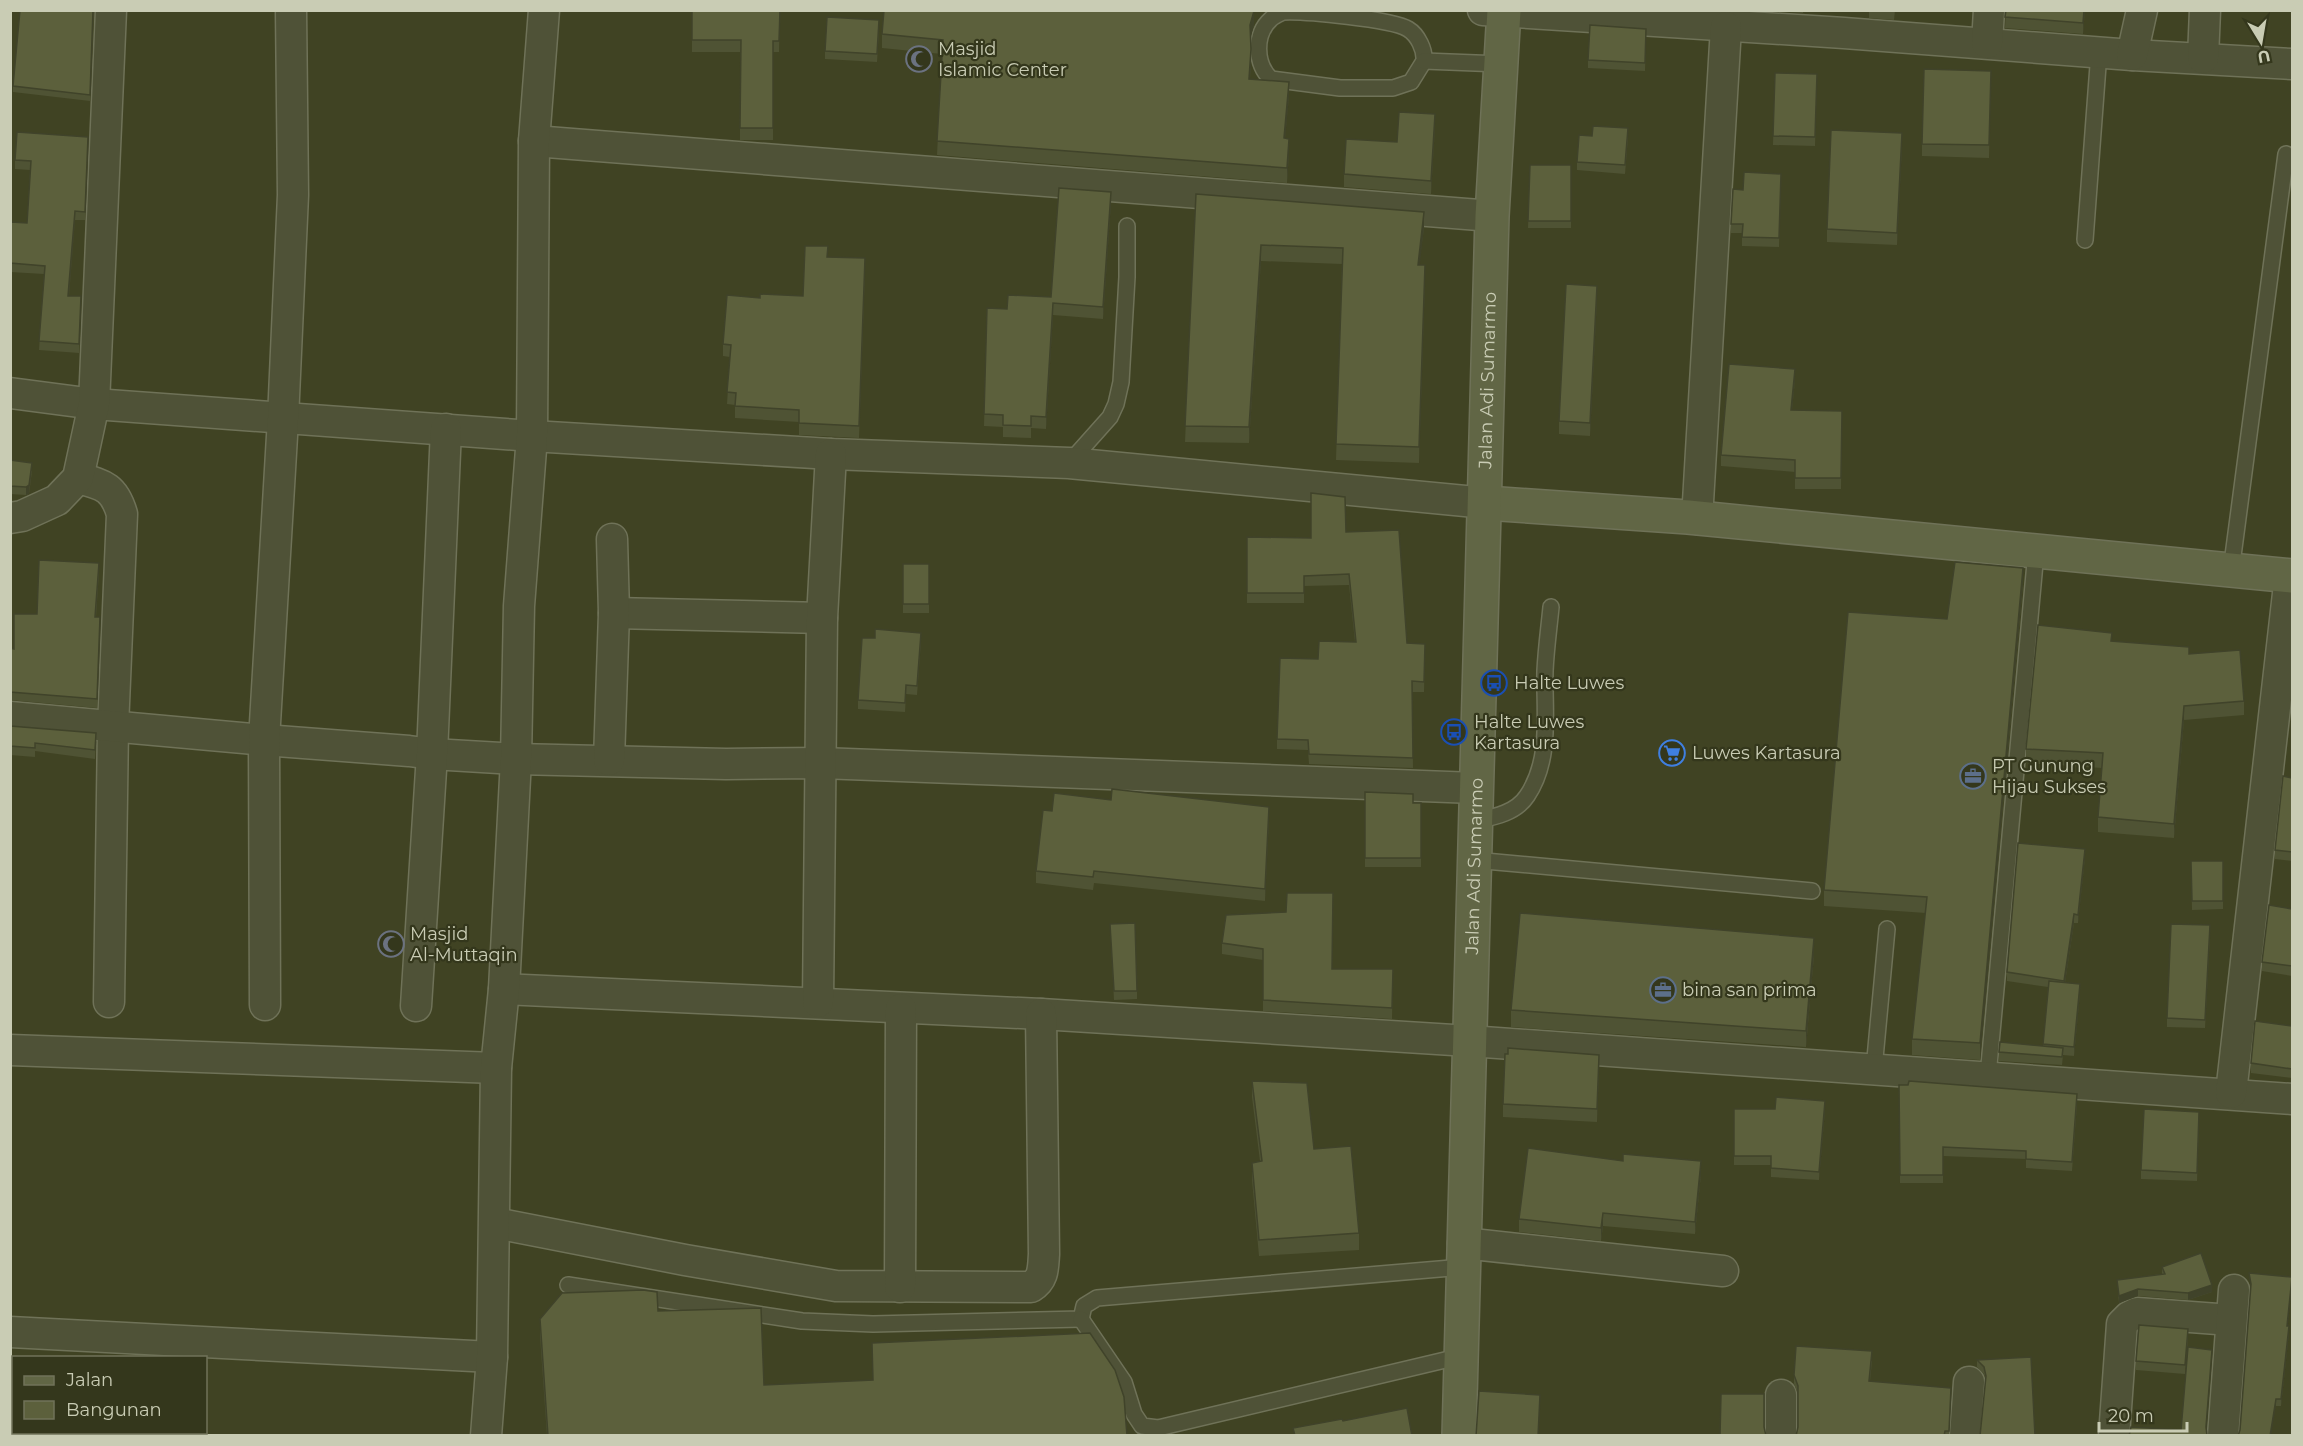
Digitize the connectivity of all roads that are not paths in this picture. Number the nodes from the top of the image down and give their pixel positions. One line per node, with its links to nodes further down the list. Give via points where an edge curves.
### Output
1 (111, 10): 23 (street)
2 (291, 10): 24 (street, via 293,195)
3 (544, 10): 17 (street)
4 (1989, 10): 10 (street)
5 (2142, 10): 12 (street)
6 (2205, 10): 13 (street)
7 (1497, 11): 9 (street); 15 (main road, Jalan Adi Sumarmo)
8 (1828, 21): 9 (street); 10 (street)
9 (1726, 27): 32 (street)
10 (1987, 43): 11 (street)
11 (2099, 52): 12 (street); 21 (lane)
12 (2132, 55): 13 (street)
13 (2203, 58): 16 (street)
14 (1424, 61): 14 (lane, via 1411,82 1400,87 1340,88 1271,79 1262,68 1260,36 1271,19 1283,12 1361,19 1405,28 1419,43); 15 (lane)
15 (1501, 64): 19 (main road, Jalan Adi Sumarmo)
16 (2292, 64)
17 (534, 141): 19 (street); 26 (street)
18 (2286, 154): 35 (lane)
19 (1492, 216): 30 (main road, Jalan Adi Sumarmo)
20 (1127, 226): 28 (lane, via 1121,382 1116,404 1110,417)
21 (2085, 240)
22 (10, 393): 23 (street)
23 (94, 404): 24 (street); 29 (street)
24 (283, 419): 25 (street); 42 (street)
25 (446, 429): 26 (street); 43 (street)
26 (532, 436): 27 (street); 44 (street, via 519,606)
27 (831, 454): 28 (street); 39 (street)
28 (1069, 463): 30 (street)
29 (78, 478): 31 (street, via 57,500); 41 (street, via 102,484 114,493 122,514)
30 (1486, 503): 32 (main road); 47 (main road, Jalan Adi Sumarmo)
31 (10, 518)
32 (1697, 519): 34 (main road)
33 (612, 539): 38 (street)
34 (2036, 552): 35 (main road); 63 (lane)
35 (2231, 570): 36 (main road)
36 (2291, 576): 64 (street)
37 (1551, 607): 48 (lane, via 1545,670 1545,750 1536,777 1527,796 1513,809)
38 (614, 613): 39 (street); 45 (street)
39 (822, 618): 46 (street)
40 (10, 717): 41 (street)
41 (113, 727): 42 (street); 53 (street)
42 (264, 740): 43 (street); 55 (street)
43 (432, 754): 44 (street); 56 (street)
44 (516, 759): 45 (street); 52 (street)
45 (609, 760): 46 (street)
46 (821, 763): 47 (street); 54 (street)
47 (1476, 788): 48 (main road, Jalan Adi Sumarmo)
48 (1475, 821): 49 (main road, Jalan Adi Sumarmo)
49 (1474, 860): 50 (lane); 59 (main road, Jalan Adi Sumarmo)
50 (1812, 891)
51 (1887, 929): 62 (lane)
52 (504, 990): 54 (street); 61 (street)
53 (109, 1002)
54 (818, 1002): 57 (street)
55 (265, 1005)
56 (416, 1006)
57 (901, 1009): 58 (street); 70 (street)
58 (1041, 1014): 59 (street); 70 (street, via 1043,1275 1031,1287)
59 (1469, 1041): 62 (street); 67 (main road, Jalan Adi Sumarmo)
60 (10, 1050): 61 (street)
61 (496, 1068): 66 (street)
62 (1874, 1069): 63 (street)
63 (1988, 1076): 64 (street)
64 (2231, 1093): 65 (street)
65 (2292, 1099)
66 (495, 1223): 70 (street, via 837,1286); 75 (street)
67 (1463, 1255): 68 (street); 72 (lane, via 1097,1298 1084,1306); 76 (main road, Jalan Adi Sumarmo)
68 (1723, 1271)
69 (568, 1285): 72 (lane, via 802,1321 873,1324)
70 (900, 1287)
71 (2234, 1290): 73 (street)
72 (1081, 1319): 76 (lane, via 1124,1382 1142,1426 1158,1428)
73 (2231, 1320): 83 (street, via 2136,1313 2129,1317 2122,1324); 84 (street)
74 (10, 1332): 75 (street)
75 (492, 1357): 79 (street)
76 (1461, 1377): 80 (main road, Jalan Adi Sumarmo)
77 (1969, 1382): 82 (street)
78 (1781, 1395): 81 (street)
79 (486, 1436)
80 (1459, 1436)
81 (1780, 1436)
82 (1965, 1436)
83 (2114, 1436)
84 (2223, 1436)

